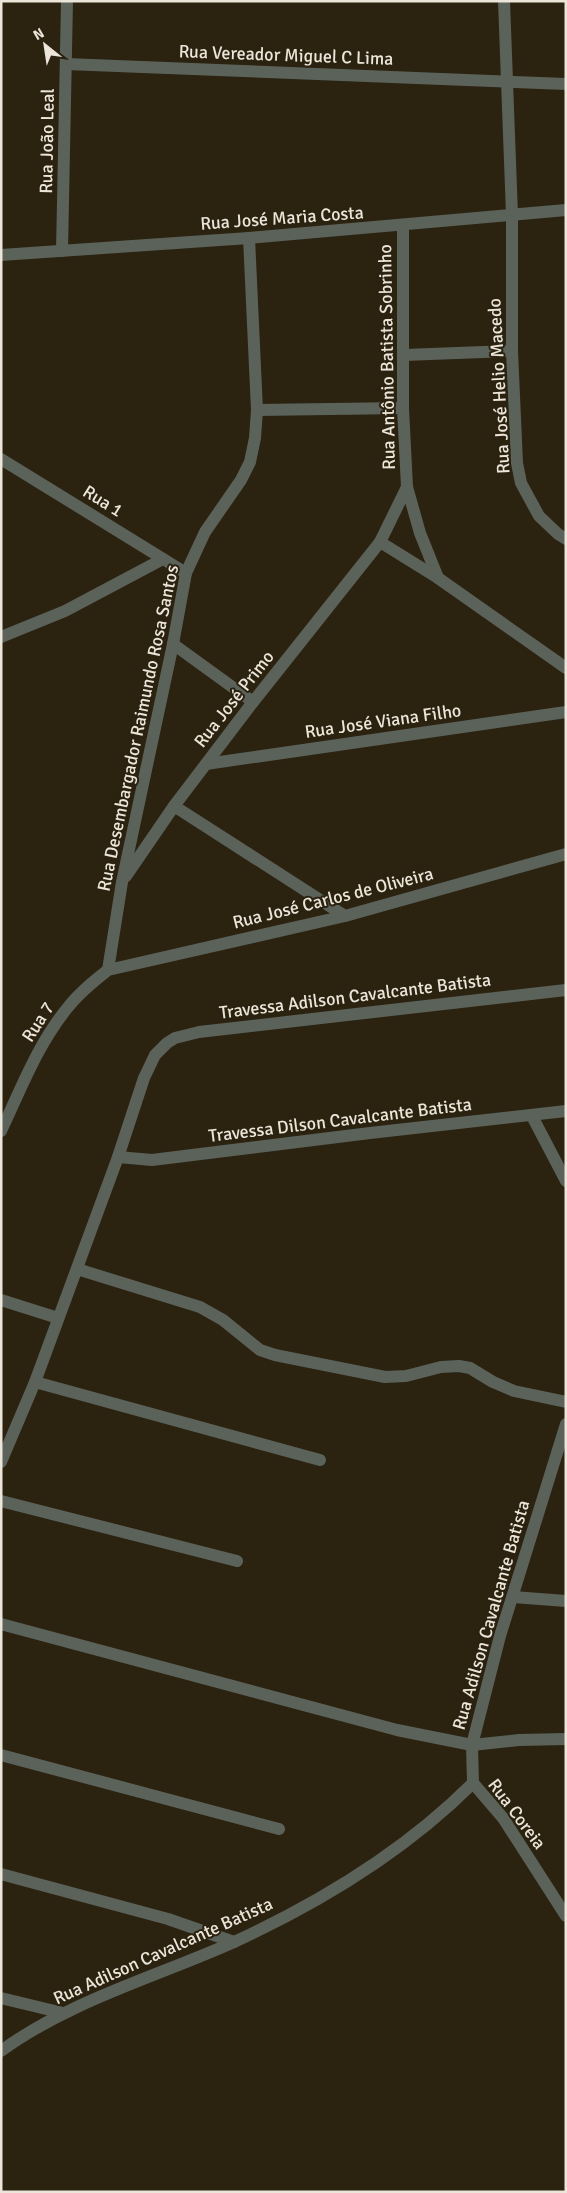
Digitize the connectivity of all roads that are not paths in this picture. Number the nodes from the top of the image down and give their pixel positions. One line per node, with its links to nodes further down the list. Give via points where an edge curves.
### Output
1 (67, 1): 3 (street, Rua João Leal)
2 (504, 1): 4 (street, Rua José Helio Macedo)
3 (66, 64): 4 (street, Rua Vereador Miguel C Lima); 10 (street, Rua João Leal)
4 (506, 80): 5 (street, Rua Vereador Miguel C Lima); 7 (street, Rua José Helio Macedo)
5 (566, 84)
6 (566, 210): 7 (street, Rua José Maria Costa)
7 (512, 215): 8 (street, Rua José Maria Costa); 12 (street, Rua José Helio Macedo)
8 (403, 226): 9 (street, Rua José Maria Costa); 13 (street, Rua Antônio Batista Sobrinho)
9 (249, 238): 10 (street, Rua José Maria Costa); 15 (street, Rua Desembargador Raimundo Rosa Santos)
10 (62, 251): 11 (street, Rua José Maria Costa)
11 (1, 255)
12 (512, 351): 13 (street); 18 (street, Rua José Helio Macedo, via 517,463 521,483 539,516)
13 (404, 355): 14 (street, Rua Antônio Batista Sobrinho)
14 (403, 408): 15 (street); 17 (street, Rua Antônio Batista Sobrinho)
15 (257, 410): 21 (street, Rua Desembargador Raimundo Rosa Santos, via 250,462 205,532)
16 (1, 459): 20 (street, Rua 1)
17 (407, 487): 19 (street, Rua José Primo); 22 (street, Rua Antônio Batista Sobrinho, via 420,533)
18 (566, 539)
19 (380, 542): 22 (street); 26 (street, Rua José Primo)
20 (163, 559): 21 (street, Rua 1); 23 (street, via 65,611)
21 (186, 574): 24 (street, Rua Desembargador Raimundo Rosa Santos)
22 (438, 578): 25 (street)
23 (1, 637)
24 (173, 644): 26 (street); 31 (street, Rua Desembargador Raimundo Rosa Santos)
25 (566, 668)
26 (253, 702): 28 (street, Rua José Primo)
27 (566, 712): 28 (street, Rua José Viana Filho)
28 (206, 764): 29 (street, Rua José Primo)
29 (174, 806): 31 (street, Rua José Primo); 32 (street)
30 (566, 854): 32 (street, Rua José Carlos de Oliveira)
31 (122, 882): 33 (street, Rua Desembargador Raimundo Rosa Santos)
32 (345, 916): 33 (street, Rua José Carlos de Oliveira)
33 (108, 970): 37 (street, Rua 7, via 68,1006 49,1034)
34 (566, 990): 38 (street, Travessa Adilson Cavalcante Batista, via 199,1032 175,1038 155,1055)
35 (566, 1111): 36 (street, Travessa Dilson Cavalcante Batista)
36 (532, 1116): 38 (street, Travessa Dilson Cavalcante Batista, via 152,1160); 39 (street)
37 (1, 1131)
38 (118, 1157): 40 (street)
39 (566, 1182)
40 (76, 1269): 42 (street); 44 (street, via 200,1307 223,1320 260,1350 275,1355 385,1377 459,1366 470,1368 514,1391)
41 (1, 1300): 42 (street)
42 (58, 1318): 43 (street)
43 (35, 1382): 46 (street); 47 (street)
44 (566, 1402)
45 (566, 1427): 51 (street, Rua Adilson Cavalcante Batista)
46 (8, 1430): 48 (street)
47 (320, 1460)
48 (1, 1462)
49 (1, 1501): 50 (street)
50 (237, 1561)
51 (513, 1596): 52 (street); 55 (street, Rua Adilson Cavalcante Batista)
52 (566, 1601)
53 (1, 1624): 55 (street, via 397,1730)
54 (566, 1739): 55 (street)
55 (472, 1745): 57 (street, Rua Adilson Cavalcante Batista)
56 (1, 1755): 58 (street)
57 (473, 1783): 60 (street, Rua Coreia, via 503,1818); 61 (street, Rua Adilson Cavalcante Batista, via 426,1825 354,1878)
58 (279, 1829)
59 (1, 1874): 61 (street, via 168,1919)
60 (566, 1916)
61 (234, 1942): 63 (street, Rua Adilson Cavalcante Batista)
62 (1, 1998): 63 (street)
63 (63, 2013): 64 (street, Rua Adilson Cavalcante Batista)
64 (1, 2051)

